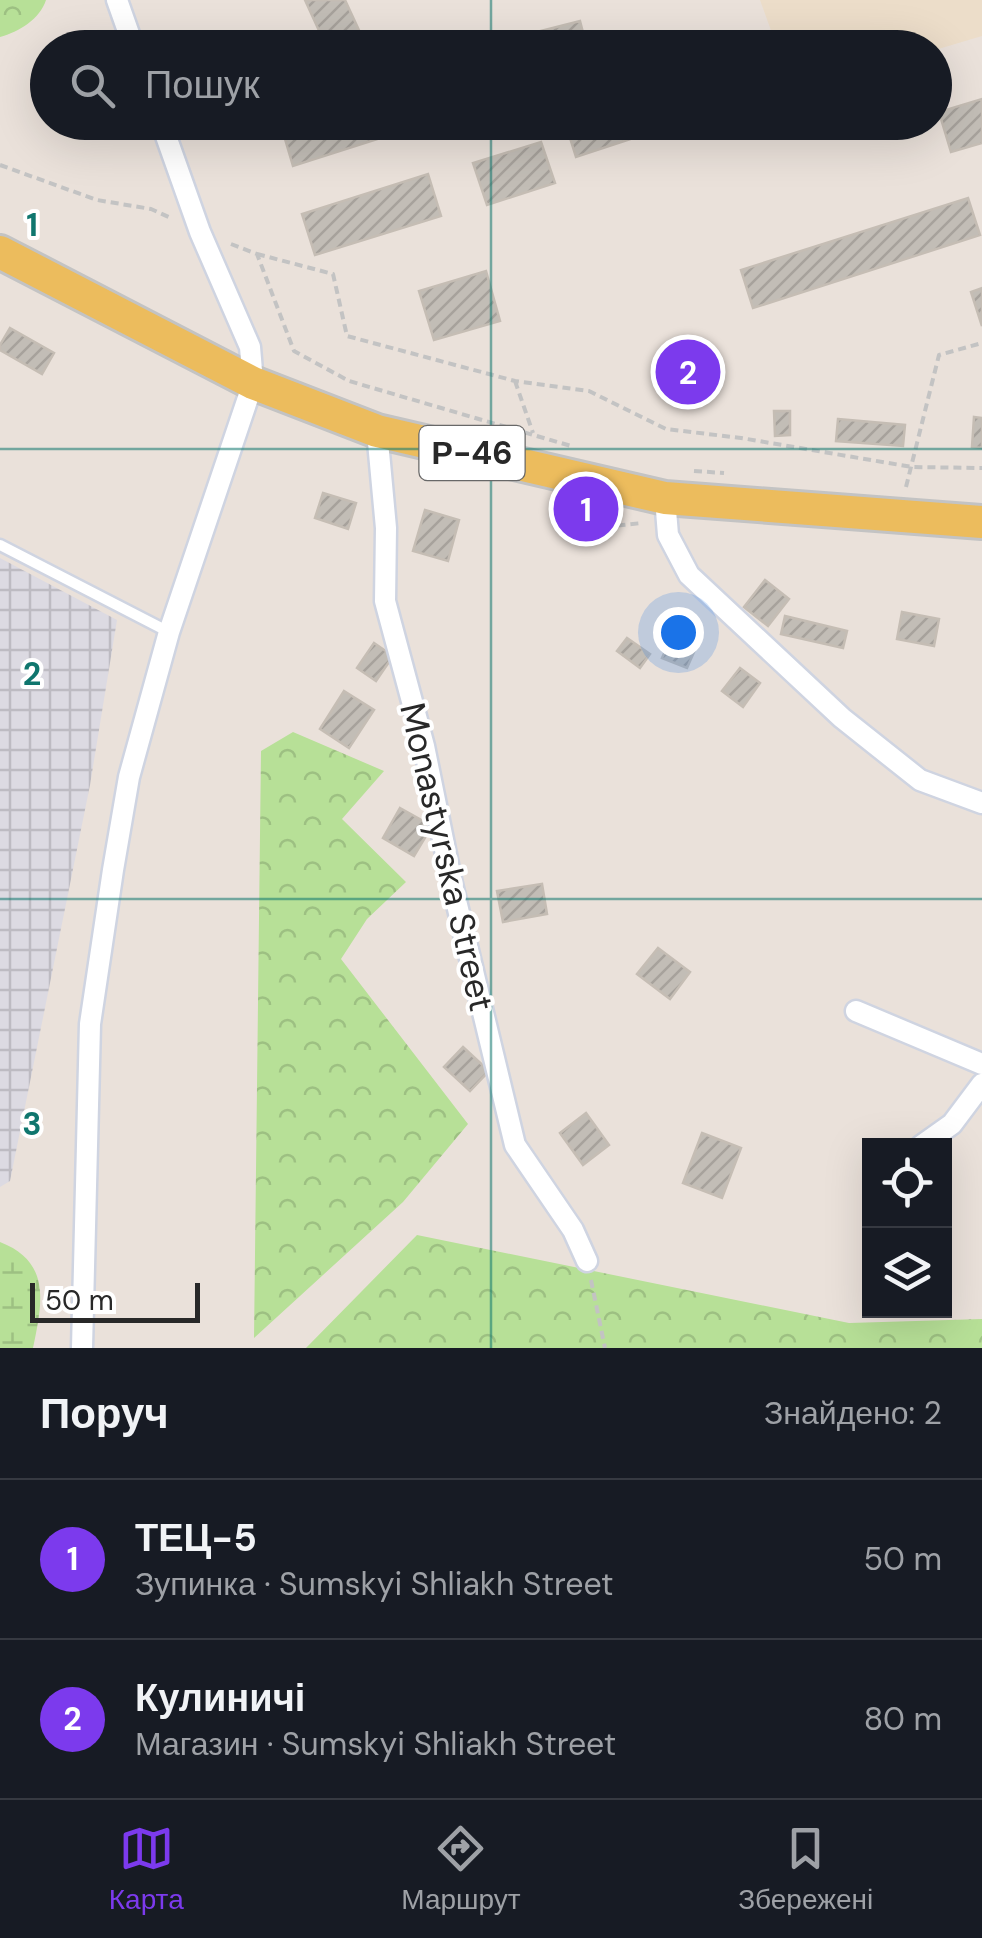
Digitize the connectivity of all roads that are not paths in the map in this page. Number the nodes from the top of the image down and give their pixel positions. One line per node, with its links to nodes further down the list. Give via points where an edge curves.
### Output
1 (117, 0): 2 (street)
2 (128, 30)
3 (167, 140): 5 (street, via 250,347)
4 (0, 252): 5 (main road, Р-46)
5 (253, 383): 6 (main road, Р-46); 10 (street)
6 (378, 431): 7 (main road, Р-46); 16 (street, Monastyrska Street, via 385,601 510,1127)
7 (665, 498): 8 (main road, Р-46); 11 (street, via 668,535 689,575 842,718 920,780)
8 (982, 522)
9 (0, 544): 10 (lane)
10 (170, 632): 17 (street, via 130,777 90,1024)
11 (982, 802)
12 (856, 1012): 13 (street)
13 (982, 1064)
14 (982, 1084): 15 (street, via 952,1124)
15 (932, 1138)
16 (588, 1261)
17 (82, 1348)

